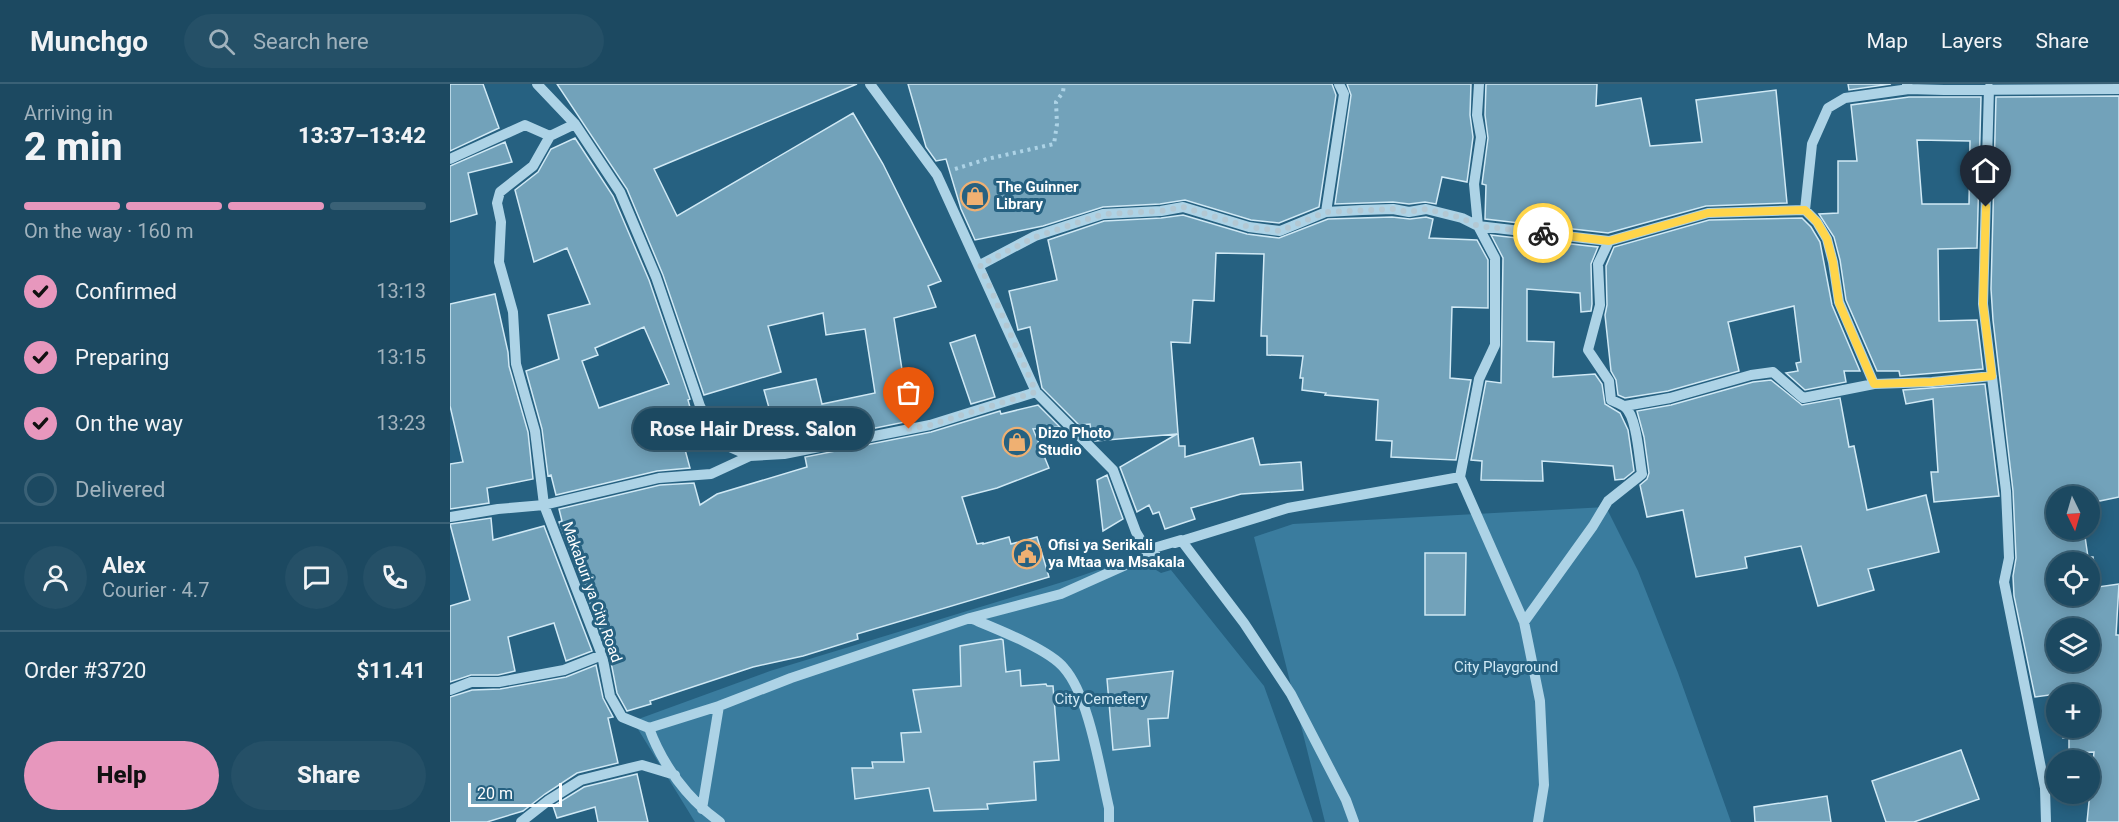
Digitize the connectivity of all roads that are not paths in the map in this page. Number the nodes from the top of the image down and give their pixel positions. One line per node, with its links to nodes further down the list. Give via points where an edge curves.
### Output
1 (537, 84): 8 (street)
2 (870, 84): 15 (street, via 937,175)
3 (1339, 84): 12 (street, via 1344,94)
4 (1479, 84): 13 (street, via 1477,115 1481,137 1474,184)
5 (1908, 86): 6 (street, via 1944,90); 11 (street, via 1845,98 1828,108 1812,144)
6 (1989, 88): 7 (street); 16 (street, via 1983,304)
7 (2119, 89)
8 (575, 124): 9 (street); 20 (street, via 620,192 656,277 700,406 718,442)
9 (550, 136): 10 (street, via 525,125); 22 (street, Makaburi ya City Road, via 533,166 500,192 497,203 501,222 499,262 513,312 516,364 535,431)
10 (450, 159)
11 (1805, 210): 14 (street, via 1708,213); 17 (street, via 1827,239 1839,303)
12 (1326, 212): 13 (street, via 1426,209); 15 (street, via 1280,231 1249,227 1183,207 1103,214 1035,237)
13 (1478, 226): 14 (street); 21 (street, via 1495,258 1495,345 1479,379)
14 (1609, 241): 19 (street, via 1599,264 1600,305 1588,350 1609,381 1611,400)
15 (980, 265): 18 (street)
16 (1992, 376): 17 (street); 38 (street, via 2006,491 2009,558 2004,582 2045,788)
17 (1874, 384): 19 (street, via 1803,398 1773,372)
18 (1036, 392): 20 (street, via 930,425 784,454); 24 (street, via 1113,470 1136,532 1147,550)
19 (1625, 406): 26 (street, via 1635,431 1642,474 1608,501)
20 (750, 456): 22 (street, via 711,474 659,478)
21 (1460, 477): 24 (street, via 1288,508); 26 (street)
22 (544, 505): 23 (street); 27 (street, Makaburi ya City Road)
23 (450, 517)
24 (1181, 540): 25 (street, via 1061,594); 36 (street, via 1244,623 1291,694)
25 (970, 618): 29 (street); 35 (street, via 1044,653 1064,667 1082,698)
26 (1524, 622): 37 (street, via 1540,701 1544,784)
27 (602, 655): 28 (street, via 564,670 499,682 471,682); 30 (street, Makaburi ya City Road, via 610,696 622,717)
28 (450, 690)
29 (719, 706): 30 (street); 32 (street)
30 (649, 728): 31 (street, via 656,748)
31 (675, 775): 32 (street); 33 (street, via 642,765 581,780)
32 (702, 809): 34 (street)
33 (521, 822)
34 (720, 822)
35 (1109, 822)
36 (1354, 822)
37 (1538, 822)
38 (2046, 822)

